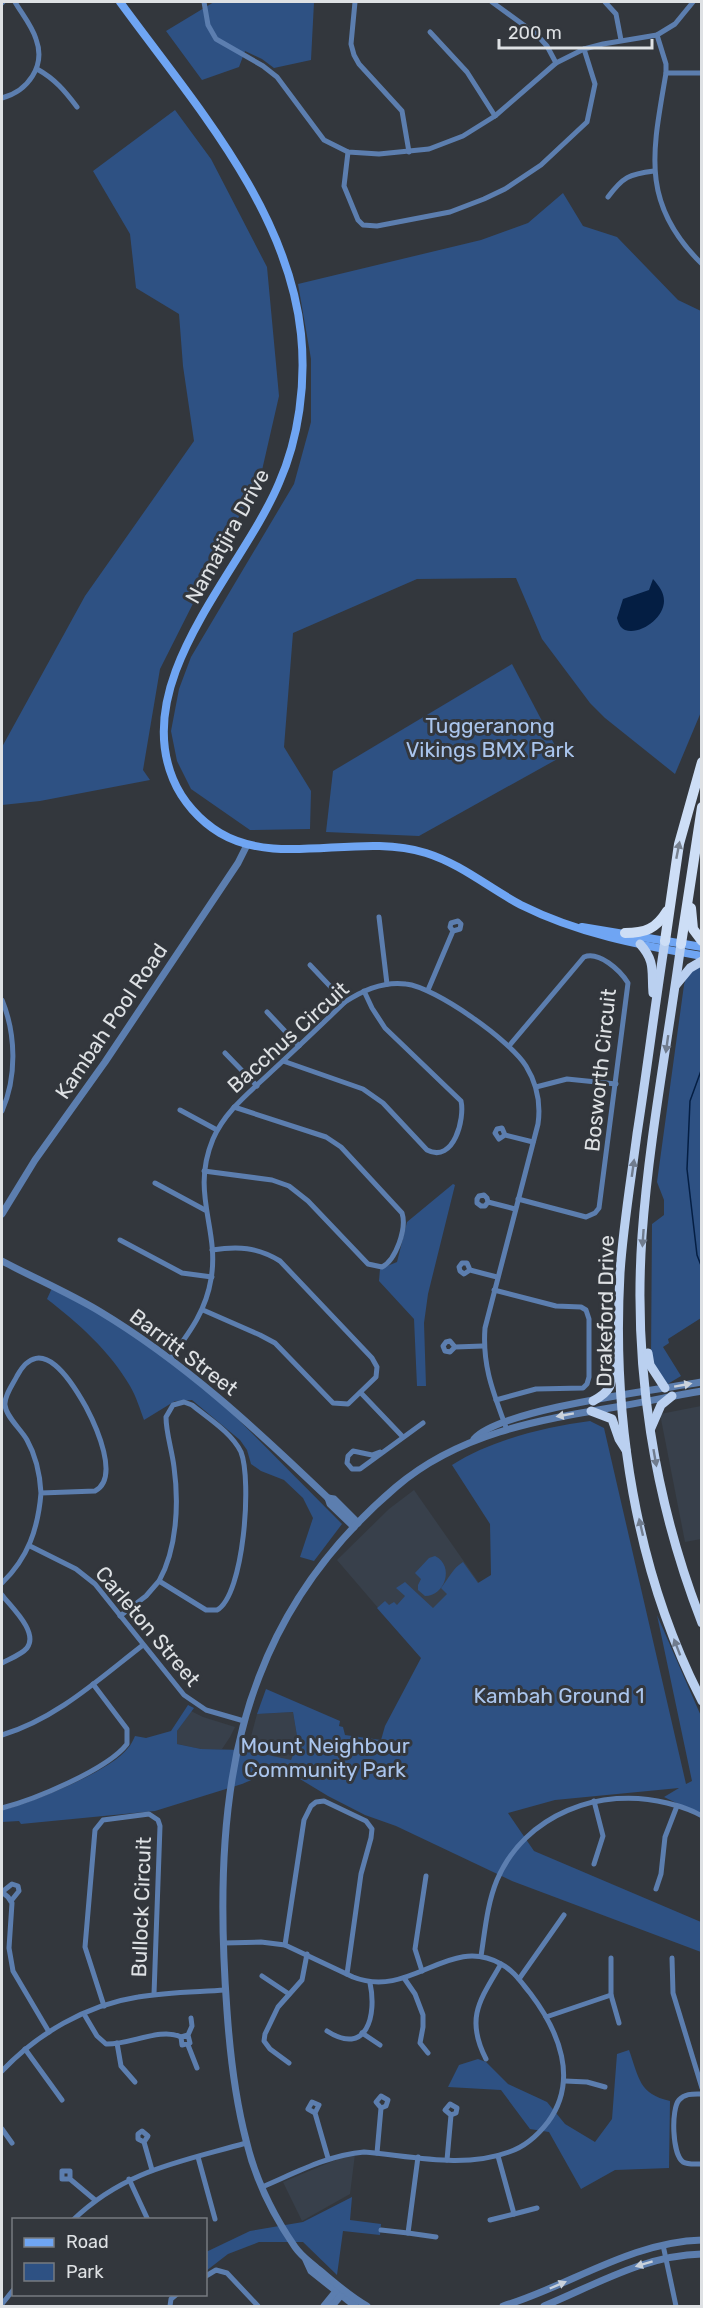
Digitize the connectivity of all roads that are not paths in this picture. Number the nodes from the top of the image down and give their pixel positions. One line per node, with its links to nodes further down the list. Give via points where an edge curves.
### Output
1 (15, 2): 13 (street, via 37,41)
2 (120, 2): 26 (main road, Namatjira Drive, via 251,187 287,266 302,336 300,400 292,446 280,481 186,647 165,709 164,743 177,787 216,831)
3 (204, 2): 19 (street, via 208,26 216,39 270,71 324,140)
4 (355, 2): 20 (street, via 351,44 354,55 402,111)
5 (492, 2): 12 (street, via 536,34)
6 (604, 2): 10 (street, via 616,14)
7 (693, 2): 9 (street, via 675,24)
8 (430, 32): 18 (street, via 467,72)
9 (657, 35): 10 (street); 14 (street)
10 (621, 40): 11 (street)
11 (584, 49): 12 (street); 19 (street, via 595,84 587,122 541,165 484,199 450,212 377,226 363,225 344,186)
12 (556, 63): 18 (street)
13 (37, 69): 16 (street, via 24,86); 17 (street, via 63,87)
14 (666, 73): 15 (street); 21 (street, via 654,142)
15 (702, 73)
16 (2, 98)
17 (77, 107)
18 (495, 116): 20 (street, via 448,142)
19 (348, 152): 20 (street)
20 (409, 152)
21 (654, 171): 22 (street, via 622,179); 23 (street, via 666,218)
22 (608, 197)
23 (702, 264)
24 (702, 762): 28 (highway, one-way to 24, via 679,844)
25 (702, 807): 27 (highway)
26 (247, 845): 30 (main road, Namatjira Drive, via 277,850 377,845 413,850 446,861 521,905); 68 (street, Kambah Pool Road)
27 (689, 886): 33 (highway, via 692,926); 37 (highway)
28 (669, 908): 32 (highway, via 652,929); 35 (highway)
29 (379, 917): 41 (street)
30 (560, 922): 32 (main road); 34 (main road)
31 (453, 931): 44 (street)
32 (626, 933): 35 (main road)
33 (702, 941)
34 (640, 944): 35 (main road); 48 (highway, via 653,967)
35 (664, 945): 37 (main road); 48 (highway, Drakeford Drive)
36 (702, 947): 37 (main road)
37 (680, 948): 38 (main road); 42 (highway, Drakeford Drive)
38 (702, 956)
39 (702, 961): 42 (highway, via 690,968)
40 (310, 965): 46 (street)
41 (387, 984): 43 (street, Bacchus Circuit); 44 (street, Bacchus Circuit, via 408,984)
42 (675, 986): 77 (highway, Drakeford Drive, one-way to 77, via 648,1178 641,1270)
43 (364, 990): 46 (street, Bacchus Circuit); 52 (street, via 385,1028 461,1101 454,1141 446,1151 435,1154 427,1150 363,1089)
44 (428, 990): 50 (street, Bacchus Circuit)
45 (2, 1000): 58 (street, via 9,1022 12,1060)
46 (345, 1002): 49 (street, Bacchus Circuit)
47 (267, 1012): 49 (street)
48 (654, 1013): 80 (highway, Drakeford Drive, one-way to 48, via 620,1269)
49 (299, 1046): 52 (street, Bacchus Circuit)
50 (509, 1046): 53 (street, Bosworth Circuit, via 579,961 589,955 600,957 628,983); 55 (street, Bacchus Circuit, via 525,1064)
51 (225, 1053): 54 (street)
52 (283, 1061): 54 (street, Bacchus Circuit)
53 (616, 1084): 55 (street, via 567,1078); 64 (street, Bosworth Circuit, via 602,1202 596,1213 586,1217)
54 (257, 1086): 56 (street, Bacchus Circuit)
55 (536, 1087): 61 (street, Bacchus Circuit, via 538,1118)
56 (234, 1107): 59 (street, Bacchus Circuit); 62 (street, via 315,1133 341,1148 402,1213 394,1258 382,1268 368,1264 308,1201 283,1184)
57 (180, 1110): 59 (street)
58 (2, 1111)
59 (217, 1130): 62 (street, Bacchus Circuit)
60 (505, 1135): 61 (street)
61 (533, 1142): 64 (street, Bacchus Circuit)
62 (204, 1171): 67 (street, Bacchus Circuit)
63 (155, 1183): 67 (street)
64 (518, 1199): 66 (street, Bacchus Circuit)
65 (488, 1202): 66 (street)
66 (515, 1209): 74 (street, Bacchus Circuit)
67 (205, 1210): 70 (street, Bacchus Circuit)
68 (2, 1214)
69 (120, 1240): 73 (street, via 182,1273)
70 (212, 1250): 73 (street, Bacchus Circuit); 85 (street, via 259,1250 289,1269 375,1362 376,1377)
71 (2, 1261): 81 (street, Barritt Street, via 99,1311)
72 (470, 1270): 74 (street)
73 (212, 1277): 76 (street, Bacchus Circuit)
74 (497, 1277): 75 (street, Bacchus Circuit)
75 (494, 1290): 78 (street, Bacchus Circuit); 88 (street, via 556,1306 581,1307 589,1319 587,1384 579,1389 536,1389)
76 (203, 1310): 81 (street, Bacchus Circuit); 85 (street, via 274,1343 333,1403 348,1404)
77 (642, 1337): 83 (highway, via 650,1365); 86 (highway, Drakeford Drive)
78 (483, 1346): 79 (street); 88 (street, Bacchus Circuit)
79 (455, 1347)
80 (618, 1349): 89 (highway, Drakeford Drive); 90 (highway, via 610,1389)
81 (170, 1359): 98 (street, Barritt Street, via 234,1410 328,1498 334,1499)
82 (702, 1382): 83 (street, one-way to 82)
83 (665, 1388): 86 (street)
84 (702, 1391): 87 (street)
85 (361, 1393): 94 (street)
86 (646, 1396): 87 (street); 89 (street); 93 (highway, Drakeford Drive)
87 (672, 1396): 93 (highway, via 661,1405)
88 (496, 1400): 92 (street, Bacchus Circuit)
89 (622, 1400): 90 (street); 96 (highway, Drakeford Drive)
90 (592, 1406): 92 (street); 96 (highway, via 612,1419)
91 (423, 1423): 94 (street)
92 (506, 1426): 98 (street, via 443,1455 399,1485)
93 (650, 1431): 104 (highway, Drakeford Drive, one-way to 104, via 681,1566)
94 (402, 1436): 95 (street)
95 (380, 1452): 95 (street, via 360,1469 352,1469 347,1463 353,1451 372,1455)
96 (627, 1452): 108 (highway, Drakeford Drive, one-way to 96, via 680,1654 652,1574)
97 (41, 1493): 97 (street, via 95,1491 104,1484 107,1472 97,1432 80,1397 50,1361 38,1357 22,1366 5,1406 30,1447); 99 (street)
98 (356, 1525): 109 (street, via 302,1592 257,1680)
99 (30, 1546): 101 (street); 103 (street, Carleton Street, via 86,1576)
100 (159, 1581): 100 (street, via 206,1610 217,1610 229,1599 243,1540 246,1491 241,1453 231,1438 184,1402 173,1405 166,1417 176,1512 171,1545); 103 (street)
101 (2, 1583)
102 (2, 1595): 106 (street, via 30,1636 24,1651)
103 (120, 1616): 105 (street, Carleton Street)
104 (702, 1623)
105 (143, 1645): 107 (street); 109 (street, Carleton Street, via 194,1704)
106 (2, 1663)
107 (93, 1684): 110 (street, via 39,1720); 113 (street, via 127,1729 124,1748 53,1790)
108 (702, 1701)
109 (244, 1721): 121 (street, via 234,1769 224,1874)
110 (2, 1735)
111 (594, 1801): 112 (street, via 643,1798); 115 (street, via 603,1836); 124 (street, via 571,1808 543,1824 509,1859 492,1893)
112 (677, 1806): 114 (street); 117 (street, via 665,1837)
113 (2, 1808)
114 (702, 1816)
115 (594, 1864)
116 (426, 1876): 128 (street, via 415,1953)
117 (656, 1889)
118 (2, 1892): 119 (street); 119 (street, via 12,1884 18,1886 19,1891)
119 (11, 1901): 144 (street, via 9,1948 13,1971)
120 (564, 1915): 132 (street)
121 (224, 1943): 122 (street); 134 (street)
122 (285, 1945): 123 (street); 129 (street, via 304,1820 311,1806 324,1800 366,1821 372,1829 361,1874)
123 (307, 1954): 129 (street); 136 (street, via 302,1980)
124 (481, 1956): 127 (street); 128 (street, via 460,1957)
125 (611, 1958): 137 (street)
126 (672, 1958): 160 (street, via 674,1993)
127 (501, 1964): 132 (street); 153 (street, via 475,2014 479,2045)
128 (422, 1971): 131 (street)
129 (347, 1974): 133 (street)
130 (262, 1976): 136 (street)
131 (404, 1978): 133 (street); 152 (street, via 420,2004 420,2043)
132 (519, 1979): 140 (street)
133 (370, 1983): 145 (street, via 372,2010)
134 (225, 1990): 135 (street); 169 (street)
135 (154, 1994): 138 (street); 138 (street, Bullock Circuit, via 160,1826 149,1814 103,1820 95,1830 85,1937 88,1961)
136 (289, 1995): 154 (street, via 271,2017 264,2037 270,2049)
137 (611, 1995): 140 (street); 142 (street)
138 (104, 2006): 139 (street)
139 (84, 2014): 144 (street); 148 (street, via 101,2041)
140 (546, 2017): 157 (street)
141 (191, 2018): 146 (street)
142 (619, 2023)
143 (327, 2031): 145 (street, via 343,2040)
144 (49, 2032): 151 (street)
145 (362, 2033): 150 (street)
146 (188, 2035): 147 (street); 149 (street)
147 (181, 2037): 148 (street, via 147,2036); 149 (street, via 182,2044)
148 (117, 2043): 158 (street, via 121,2066)
149 (188, 2045): 155 (street)
150 (380, 2045)
151 (25, 2049): 156 (street); 162 (street)
152 (428, 2053)
153 (486, 2059)
154 (289, 2062)
155 (197, 2068)
156 (2, 2069)
157 (565, 2081): 159 (street); 171 (street, via 558,2105 545,2126 522,2146)
158 (135, 2082)
159 (605, 2086)
160 (702, 2088)
161 (702, 2094): 176 (street, via 684,2096 674,2112 678,2157 685,2163)
162 (62, 2100)
163 (381, 2108): 170 (street)
164 (315, 2113): 174 (street)
165 (451, 2115): 175 (street)
166 (2, 2129): 168 (street)
167 (144, 2142): 177 (street)
168 (12, 2143)
169 (246, 2143): 172 (street); 180 (street)
170 (377, 2153): 173 (street); 174 (street)
171 (498, 2156): 175 (street); 183 (street)
172 (198, 2157): 177 (street); 186 (street)
173 (418, 2157): 175 (street); 189 (street)
174 (328, 2158): 180 (street)
175 (447, 2160)
176 (702, 2164)
177 (152, 2170): 179 (street)
178 (70, 2179): 181 (street)
179 (129, 2179): 181 (street); 185 (street)
180 (262, 2187): 197 (street, via 284,2231 311,2271)
181 (95, 2200): 184 (street)
182 (537, 2208): 183 (street)
183 (514, 2214): 187 (street)
184 (75, 2218)
185 (147, 2218)
186 (215, 2218)
187 (490, 2220)
188 (381, 2230): 189 (street)
189 (408, 2233): 190 (street)
190 (436, 2237)
191 (702, 2240): 192 (street)
192 (663, 2245): 194 (street); 204 (street, one-way to 192, via 628,2255)
193 (702, 2254): 194 (street)
194 (666, 2258): 205 (street, one-way to 205, via 634,2267); 206 (street)
195 (207, 2275): 199 (street, via 216,2270 225,2272)
196 (12, 2291): 198 (street)
197 (340, 2292): 200 (street); 201 (street); 202 (street); 203 (street)
198 (2, 2303)
199 (258, 2307)
200 (324, 2307)
201 (332, 2307)
202 (355, 2307)
203 (367, 2307)
204 (503, 2307)
205 (544, 2307)
206 (676, 2307)

